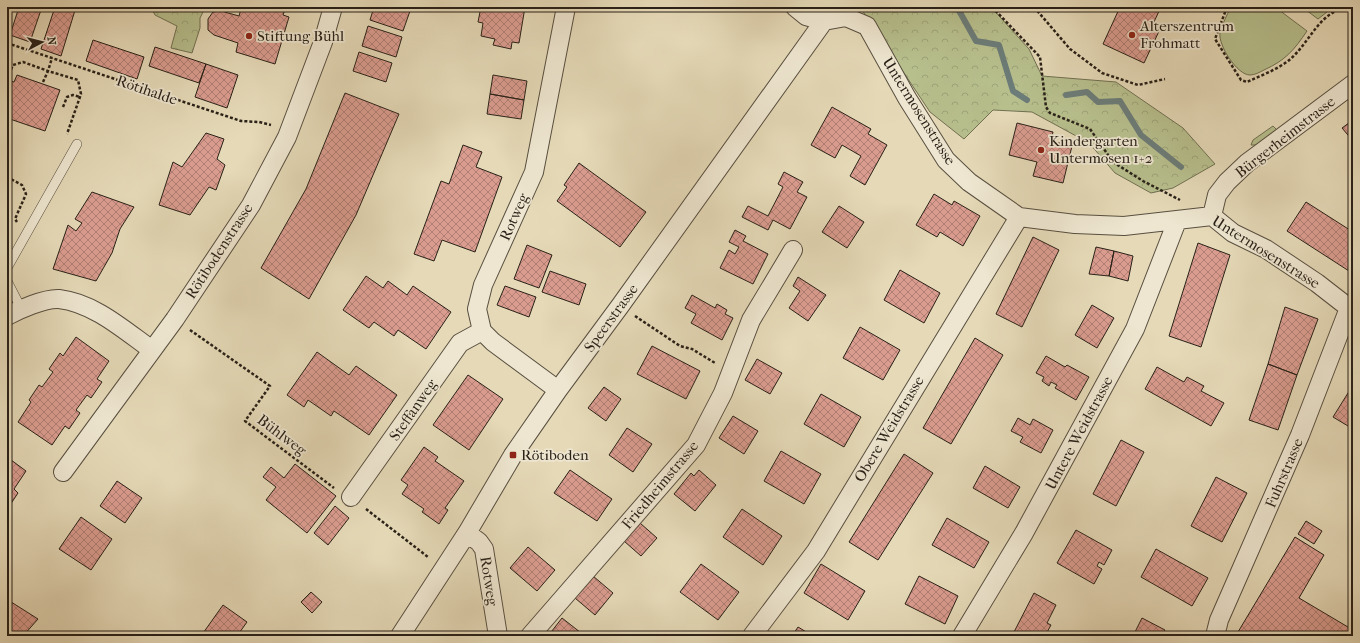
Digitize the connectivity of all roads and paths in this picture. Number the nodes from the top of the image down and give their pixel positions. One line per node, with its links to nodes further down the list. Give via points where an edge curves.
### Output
1 (332, 7): 22 (street, Rötibodenstrasse, via 323,42)
2 (566, 7): 37 (street, Rotweg, via 534,172 481,291 477,309)
3 (795, 7): 10 (street, Untermosenstrasse, via 806,16)
4 (992, 7): 25 (path, via 1040,58 1046,107 1050,113 1090,129 1113,162)
5 (1034, 7): 17 (path, via 1070,49 1102,73 1138,85)
6 (1227, 7): 8 (path, via 1214,39 1241,80 1247,82 1288,61 1333,11)
7 (1296, 7): 9 (path)
8 (1351, 7)
9 (1295, 11)
10 (829, 14): 27 (street, Untermosenstrasse, via 846,17 867,26 907,98 946,160 969,182); 33 (street, Speerstrasse)
11 (7, 43): 14 (path, Rötihalde)
12 (1353, 46): 13 (path)
13 (1350, 51)
14 (52, 58): 15 (path); 22 (path, Rötihalde, via 241,121 259,122)
15 (48, 71): 16 (path, via 23,62 13,65); 18 (path); 20 (path, via 78,80)
16 (9, 74)
17 (1165, 79)
18 (43, 82)
19 (1353, 84): 26 (street, Bürgerheimstrasse, via 1247,163 1217,195)
20 (80, 97): 21 (path, via 67,97); 23 (path, via 67,134)
21 (63, 107)
22 (290, 130): 36 (street, Rötibodenstrasse, via 251,205)
23 (77, 144): 29 (lane)
24 (7, 177): 29 (path, via 22,184 26,194 15,219)
25 (1184, 202)
26 (1212, 216): 28 (street, Untermosenstrasse); 34 (street, Untermosenstrasse, via 1233,233 1266,249 1317,283)
27 (1019, 217): 28 (street, Untermosenstrasse, via 1075,224 1124,226); 49 (street, Obere Weidstrasse, via 816,551)
28 (1177, 221): 50 (street, Untere Weidstrasse, via 1135,329 1024,533)
29 (25, 236): 31 (lane)
30 (793, 250): 48 (street, Friedheimstrasse, via 751,320 723,393 696,444)
31 (7, 268)
32 (7, 281): 35 (lane)
33 (620, 306): 39 (path, via 680,346 692,349); 40 (street, Speerstrasse)
34 (1351, 309): 51 (street, Fuhrstrasse, via 1300,435 1219,620)
35 (14, 312): 38 (street, via 58,299 92,309)
36 (175, 319): 38 (street, Rötibodenstrasse); 42 (path, Bühlweg, via 270,386 245,421 334,488)
37 (482, 331): 40 (street); 43 (street, Steffanweg, via 460,344)
38 (152, 350): 41 (street, Rötibodenstrasse)
39 (708, 359)
40 (558, 390): 44 (street, Speerstrasse, via 513,455)
41 (63, 472)
42 (336, 486)
43 (351, 497): 45 (path)
44 (467, 533): 46 (street, Speerstrasse); 47 (street, Rotweg, via 484,549)
45 (426, 556)
46 (400, 636)
47 (498, 636)
48 (530, 636)
49 (752, 636)
50 (962, 636)
51 (1215, 636)

